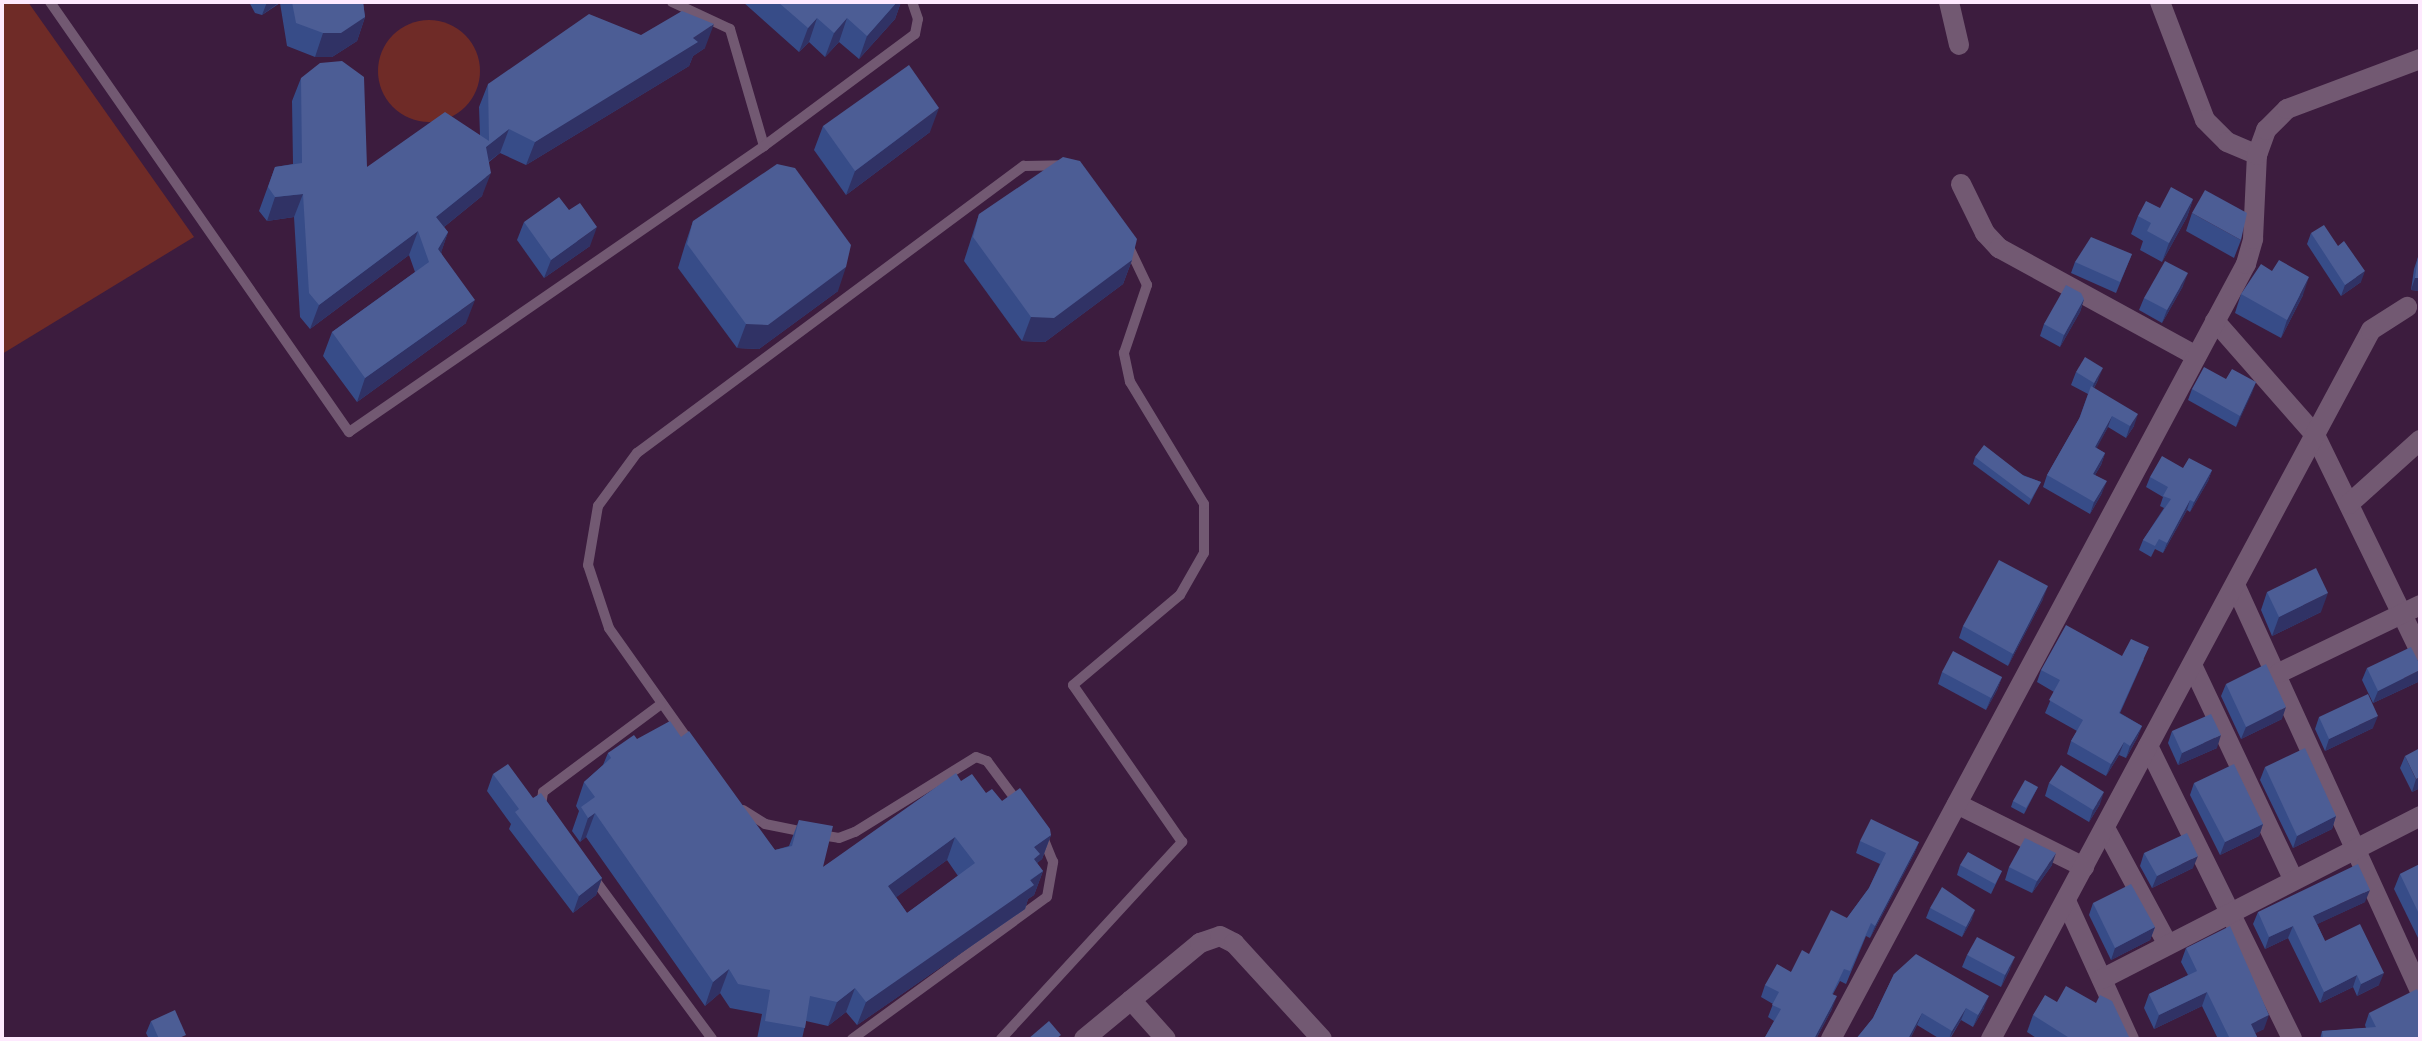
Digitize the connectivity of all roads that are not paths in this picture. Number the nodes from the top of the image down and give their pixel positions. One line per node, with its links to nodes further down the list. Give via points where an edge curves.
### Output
1 (50, 2): 8 (lane, via 349,432)
2 (672, 2): 8 (lane, via 730,29)
3 (912, 2): 8 (lane, via 918,19 915,34)
4 (1949, 2): 6 (street)
5 (2160, 2): 9 (street, via 2205,120 2227,142)
6 (1959, 45)
7 (2420, 59): 9 (street, via 2287,109 2266,130)
8 (764, 146)
9 (2257, 155): 14 (street, via 2253,239)
10 (1077, 174): 24 (lane, via 1046,162 1024,166 637,453 598,506 588,565 614,640)
11 (1961, 184): 15 (street, via 1985,233 1999,248)
12 (1118, 229): 44 (lane, via 1141,264 1147,285 1124,353 1130,382 1204,504 1204,553 1180,595 1073,685 1182,842)
13 (2407, 307): 16 (street, via 2371,330)
14 (2215, 321): 15 (street); 16 (street)
15 (2196, 356): 28 (street)
16 (2315, 435): 18 (street); 19 (street)
17 (2420, 440): 18 (street)
18 (2349, 504): 20 (street)
19 (2235, 585): 22 (street); 23 (street)
20 (2411, 608): 21 (street); 23 (street)
21 (2420, 651)
22 (2192, 665): 25 (street); 35 (street)
23 (2279, 673): 32 (street)
24 (661, 704): 26 (lane); 30 (lane, via 543,792 542,808)
25 (2148, 746): 31 (street); 37 (street)
26 (696, 750)
27 (732, 797): 43 (lane, via 765,824 839,838 976,757 987,761 1049,848 1053,880 1034,912)
28 (1957, 804): 34 (street); 48 (street)
29 (2420, 816): 32 (street)
30 (551, 821)
31 (2105, 828): 34 (street); 38 (street)
32 (2358, 848): 35 (street); 40 (street)
33 (580, 859): 42 (lane)
34 (2084, 867): 36 (street)
35 (2293, 879): 37 (street)
36 (2066, 901): 39 (street); 49 (street)
37 (2230, 910): 38 (street); 51 (street)
38 (2167, 943): 39 (street)
39 (2102, 979): 50 (street)
40 (2420, 991)
41 (1131, 1000): 45 (street); 46 (street); 47 (street, via 1200,943 1220,936 1234,943)
42 (712, 1039)
43 (852, 1039)
44 (1001, 1039)
45 (1084, 1039)
46 (1166, 1039)
47 (1322, 1039)
48 (1831, 1039)
49 (1991, 1039)
50 (2129, 1039)
51 (2292, 1039)

